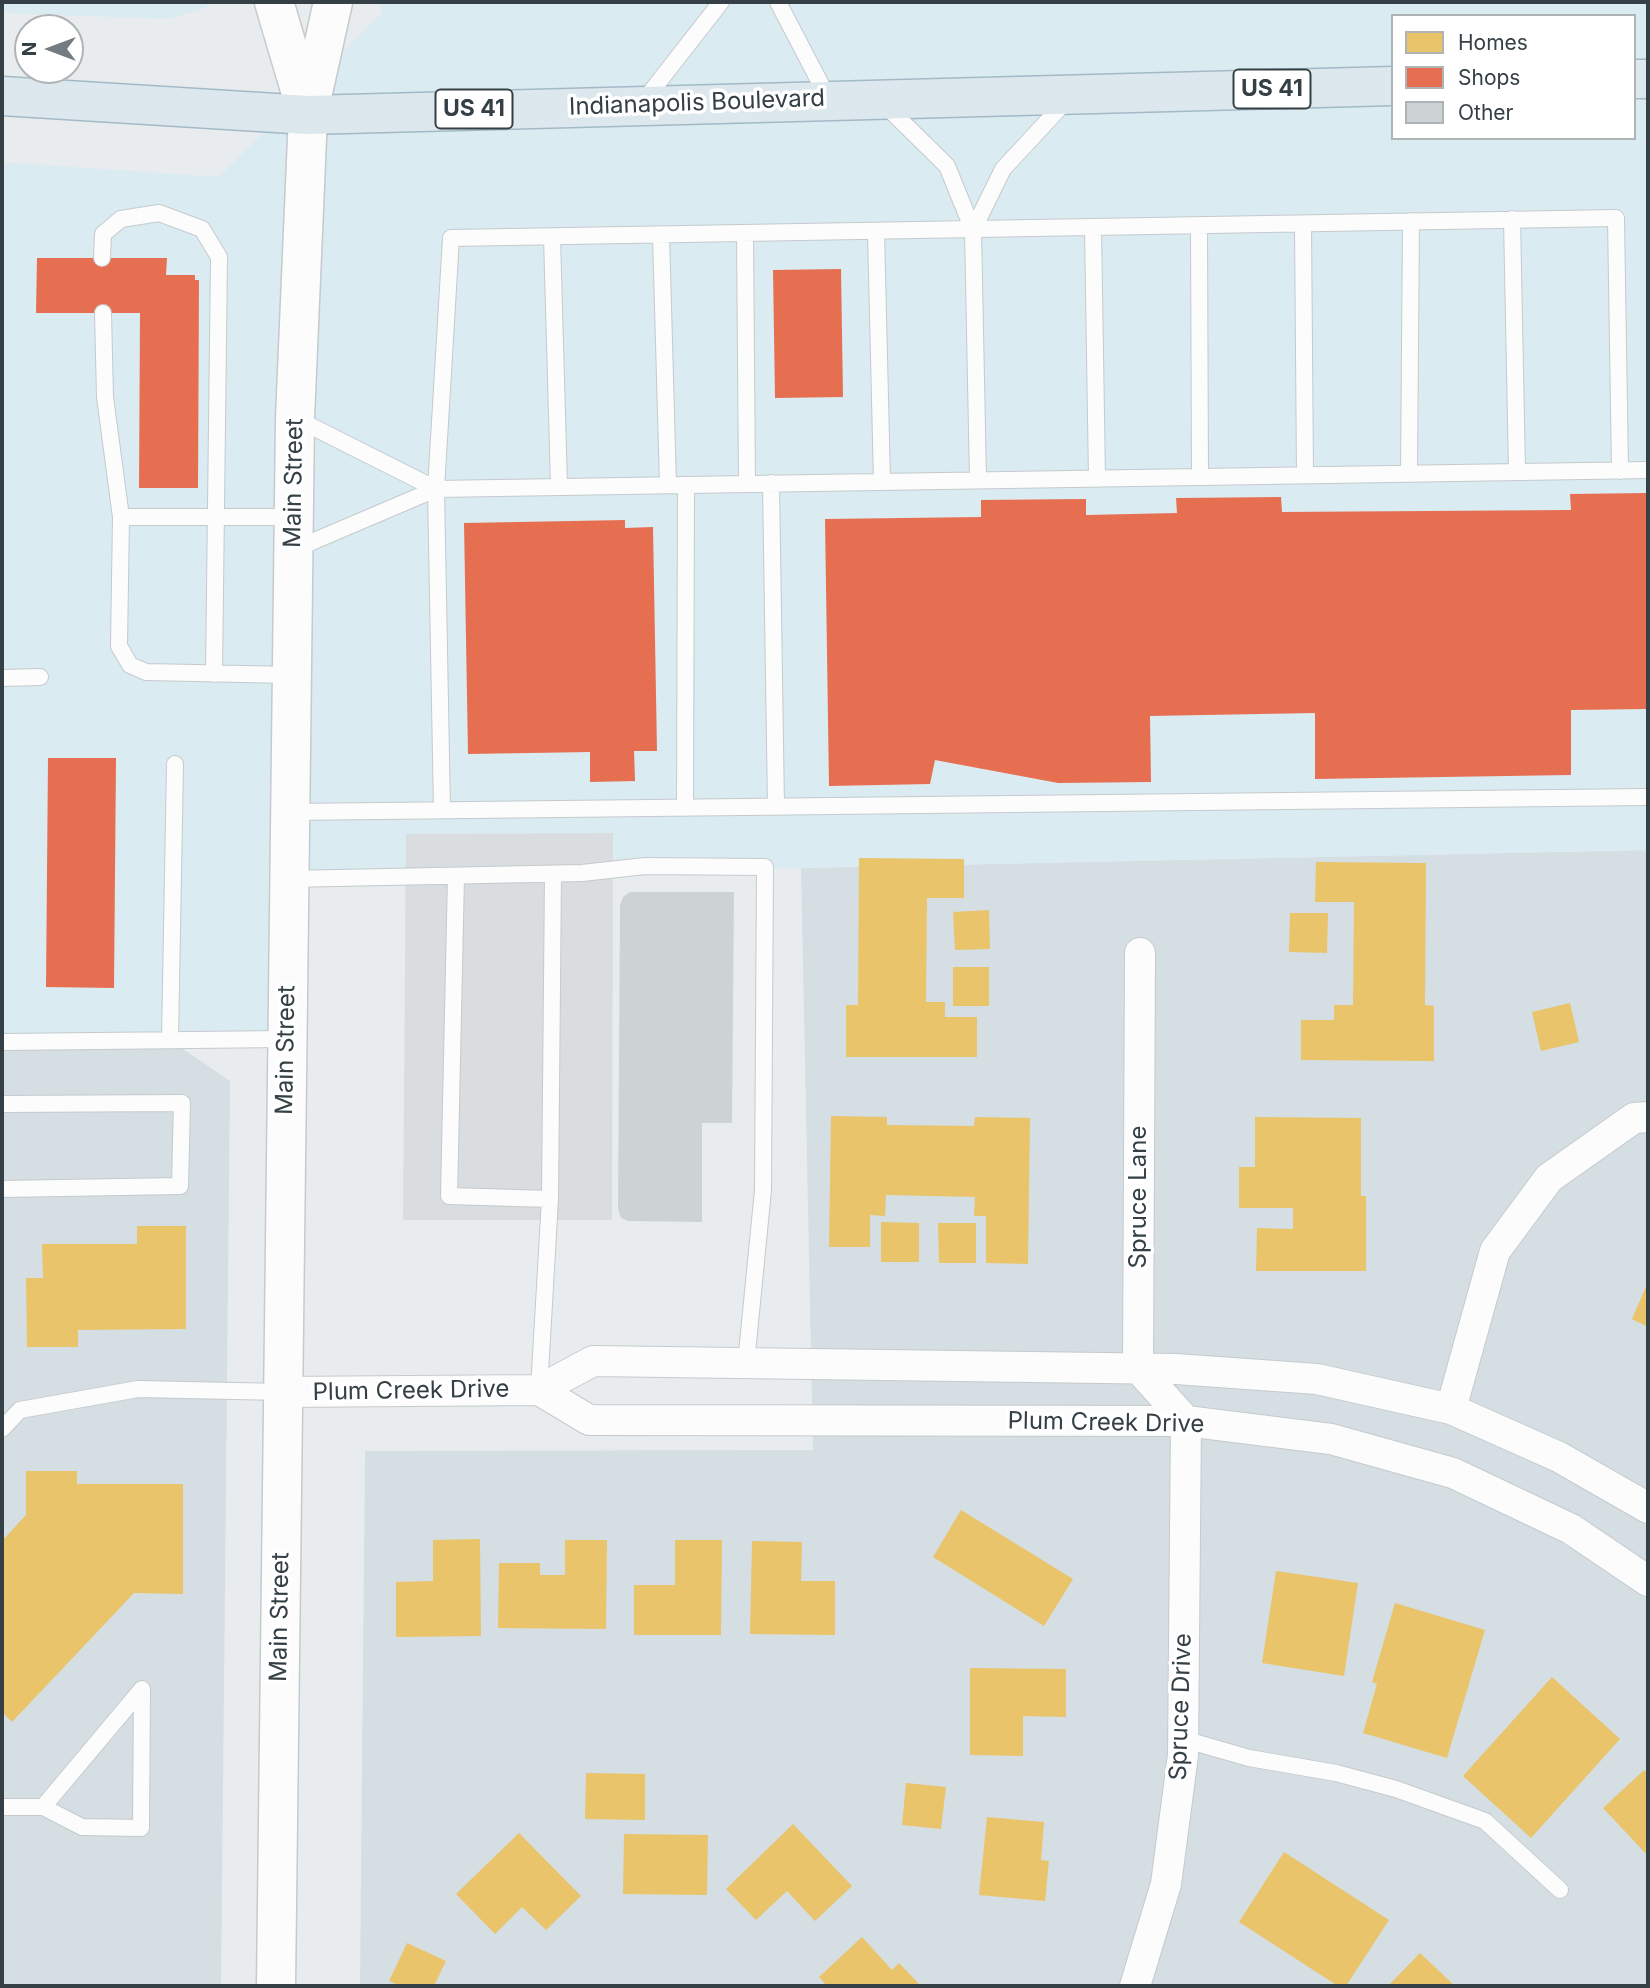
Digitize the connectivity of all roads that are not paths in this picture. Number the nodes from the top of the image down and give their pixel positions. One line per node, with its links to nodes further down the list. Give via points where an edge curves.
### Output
1 (274, 2): 11 (street, Main Street)
2 (333, 2): 11 (street, Main Street)
3 (721, 2): 10 (lane)
4 (778, 2): 8 (lane)
5 (1391, 86): 6 (highway, Indianapolis Boulevard / US 41)
6 (1071, 95): 9 (highway, Indianapolis Boulevard / US 41); 17 (lane, via 1003,169)
7 (2, 96): 11 (highway, Indianapolis Boulevard / US 41)
8 (829, 100): 9 (highway, Indianapolis Boulevard / US 41); 10 (highway, Indianapolis Boulevard / US 41)
9 (880, 100): 17 (lane, via 947,166)
10 (641, 105): 11 (highway, Indianapolis Boulevard / US 41)
11 (308, 115): 24 (street, Main Street)
12 (1512, 219): 13 (lane); 26 (lane, via 1616,218); 27 (lane)
13 (1411, 221): 14 (lane); 28 (lane)
14 (1303, 223): 15 (lane); 29 (lane)
15 (1199, 226): 16 (lane); 30 (lane)
16 (1093, 228): 17 (lane); 31 (lane)
17 (973, 230): 18 (lane); 32 (lane)
18 (876, 231): 19 (lane); 33 (lane)
19 (746, 233): 20 (lane); 35 (lane)
20 (661, 235): 21 (lane); 36 (lane)
21 (552, 237): 38 (lane); 39 (lane, via 451,238)
22 (102, 258): 41 (lane, via 103,233 121,219 159,214 202,229 219,257)
23 (103, 313): 40 (lane, via 104,397)
24 (295, 418): 39 (lane); 42 (street, Main Street)
25 (1648, 470): 26 (lane)
26 (1620, 471): 27 (lane)
27 (1517, 472): 28 (lane)
28 (1409, 474): 29 (lane)
29 (1305, 475): 30 (lane)
30 (1200, 477): 31 (lane)
31 (1097, 479): 32 (lane)
32 (978, 480): 33 (lane)
33 (883, 482): 34 (lane)
34 (771, 483): 35 (lane); 49 (lane)
35 (747, 484): 37 (lane)
36 (668, 485): 37 (lane); 38 (lane)
37 (686, 485): 50 (lane)
38 (559, 486): 39 (lane)
39 (436, 489): 42 (lane); 51 (lane)
40 (121, 516): 41 (lane); 43 (lane, via 119,646 130,665 146,672)
41 (215, 517): 42 (lane); 43 (lane)
42 (293, 534): 44 (street, Main Street)
43 (214, 674): 44 (lane)
44 (291, 675): 52 (street, Main Street)
45 (40, 677): 46 (lane)
46 (2, 678)
47 (175, 764): 58 (lane)
48 (1648, 797): 49 (lane)
49 (776, 807): 50 (lane)
50 (685, 808): 51 (lane)
51 (442, 810): 52 (lane)
52 (289, 812): 55 (street, Main Street)
53 (553, 874): 54 (lane); 63 (lane); 64 (lane, via 645,866 765,867 763,1189)
54 (456, 876): 55 (lane); 63 (lane, via 449,1196)
55 (289, 879): 57 (street, Main Street)
56 (1140, 953): 65 (street, Spruce Lane)
57 (286, 1039): 58 (lane); 67 (street, Main Street)
58 (170, 1040): 59 (lane)
59 (2, 1042)
60 (2, 1104): 62 (lane, via 181,1103 180,1186)
61 (1648, 1117): 68 (street, via 1634,1118 1549,1178 1496,1251)
62 (2, 1189)
63 (550, 1199): 66 (lane)
64 (746, 1363): 65 (street, Plum Creek Drive); 66 (street, Plum Creek Drive, via 593,1361)
65 (1138, 1368): 68 (street, Plum Creek Drive, via 1317,1379); 69 (street)
66 (539, 1390): 67 (street, Plum Creek Drive); 69 (street, Plum Creek Drive, via 589,1420)
67 (282, 1392): 70 (lane, via 138,1389 20,1410); 77 (street, Main Street)
68 (1451, 1409): 71 (street, Plum Creek Drive, via 1559,1457)
69 (1186, 1422): 72 (street, Plum Creek Drive, via 1331,1439 1453,1474 1571,1529); 73 (street, Spruce Drive)
70 (2, 1429)
71 (1648, 1508)
72 (1648, 1581)
73 (1183, 1739): 76 (lane, via 1396,1789 1485,1821); 78 (street, Spruce Drive, via 1166,1884)
74 (2, 1807): 75 (lane)
75 (43, 1807): 75 (lane, via 82,1827 141,1828 142,1689)
76 (1560, 1890)
77 (276, 1986)
78 (1135, 1986)

